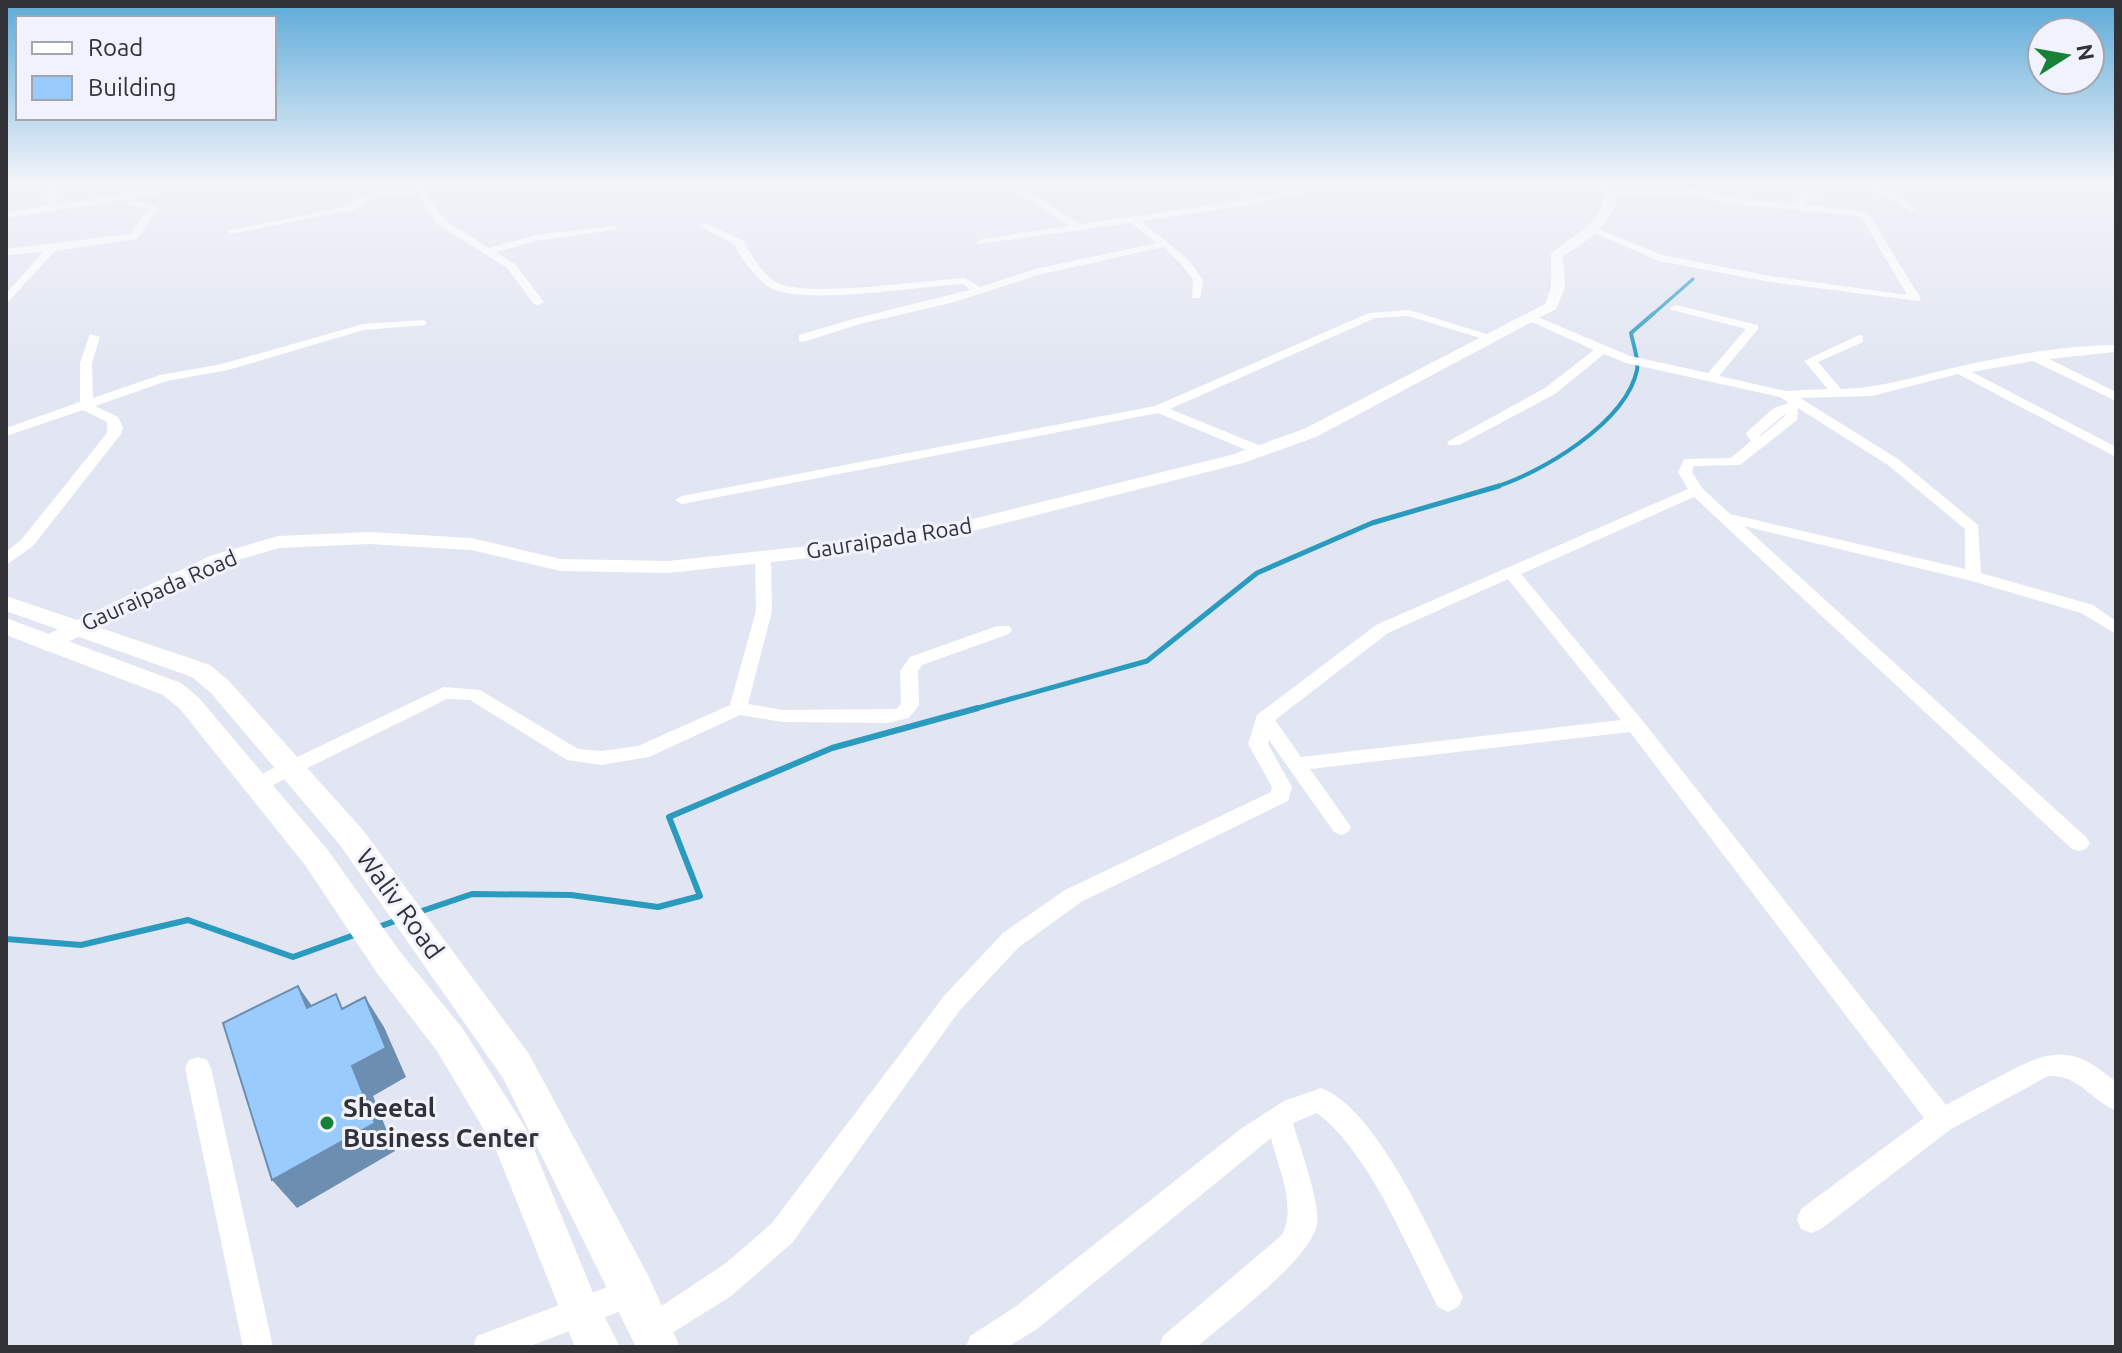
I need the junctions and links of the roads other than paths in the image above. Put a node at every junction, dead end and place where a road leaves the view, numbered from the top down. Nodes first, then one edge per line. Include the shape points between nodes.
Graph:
1 (95, 242) edge
2 (471, 242) edge
3 (521, 242) edge
4 (738, 242) edge
5 (1163, 242) edge
6 (1574, 242) edge
7 (1621, 242) edge
8 (1880, 242) edge
9 (1165, 244) junction
10 (52, 248) junction
11 (6, 252) edge
12 (486, 252) junction
13 (979, 291) junction
14 (1196, 296) dead end
15 (6, 301) edge
16 (538, 302) dead end
17 (1676, 308) dead end
18 (1529, 317) junction
19 (422, 323) dead end
20 (94, 337) dead end
21 (1490, 337) junction
22 (803, 338) dead end
23 (1859, 339) dead end
24 (2114, 348) edge
25 (1601, 350) junction
26 (2035, 357) junction
27 (1960, 370) junction
28 (1711, 378) junction
29 (1839, 394) junction
30 (2116, 397) edge
31 (1791, 401) junction
32 (87, 407) junction
33 (1159, 409) junction
34 (6, 432) edge
35 (1454, 442) dead end
36 (1261, 451) junction
37 (2116, 453) edge
38 (1696, 491) junction
39 (682, 500) dead end
40 (1725, 517) junction
41 (763, 557) junction
42 (6, 560) edge
43 (1511, 572) junction
44 (1973, 576) junction
45 (6, 603) edge
46 (6, 626) edge
47 (74, 627) junction
48 (2116, 629) edge
49 (1003, 630) dead end
50 (46, 644) junction
51 (738, 709) junction
52 (1264, 719) junction
53 (1635, 725) junction
54 (1296, 764) junction
55 (292, 766) junction
56 (258, 784) junction
57 (1341, 827) dead end
58 (2079, 843) dead end
59 (198, 1068) dead end
60 (2116, 1098) edge
61 (1278, 1117) junction
62 (1942, 1120) junction
63 (1811, 1219) dead end
64 (634, 1292) junction
65 (1448, 1297) dead end
66 (589, 1331) edge
67 (656, 1338) edge
68 (258, 1347) edge
69 (488, 1347) edge
70 (981, 1347) edge
71 (1174, 1347) edge

1 - 10 street
2 - 12 street
3 - 12 street
4 - 13 street via 758,272 779,288 848,292 965,281
5 - 9 street
6 - 18 street, Gauraipada Road via 1557,254 1558,288 1551,306
7 - 8 street via 1659,258 1915,299
9 - 13 street via 1035,272
9 - 14 street via 1198,280
10 - 11 street
10 - 15 street
12 - 16 street via 511,266
13 - 22 street
17 - 28 street via 1754,327
18 - 21 street, Gauraipada Road
18 - 25 street
19 - 32 street via 363,327 224,367 164,378
20 - 32 street via 86,363
21 - 33 street via 1409,313 1373,315
21 - 36 street, Gauraipada Road via 1310,433
23 - 29 street via 1810,361
24 - 26 street
25 - 28 street
25 - 35 street via 1550,391
26 - 27 street
26 - 30 street
27 - 29 street via 1872,392
27 - 37 street
28 - 31 street
29 - 31 street
31 - 38 street via 1753,434 1758,442 1735,462 1689,462 1685,472
31 - 44 street via 1893,462 1973,528
32 - 34 street
32 - 42 street via 113,420 114,434 27,543
33 - 36 street
33 - 39 street
36 - 41 street, Gauraipada Road via 977,524
38 - 40 street
38 - 43 street
40 - 44 street
40 - 58 street
41 - 47 street, Gauraipada Road via 668,567 561,565 471,544 369,538 278,542 217,560
41 - 51 street via 764,611
43 - 52 street via 1382,629
43 - 53 street
44 - 48 street via 2087,609
45 - 47 main road, Waliv Road
46 - 50 main road, Waliv Road
47 - 50 street, Gauraipada Road
47 - 55 main road, Waliv Road via 201,671
49 - 51 street via 916,661 909,671 910,705 902,714 783,716
50 - 56 main road, Waliv Road via 172,689
51 - 55 street via 642,752 601,758 574,755 474,694 444,693
52 - 54 street
52 - 67 street via 1258,744 1282,787 1281,796 1073,896 1011,940 952,1003 782,1233
53 - 54 street
53 - 62 street
54 - 57 street
55 - 56 street
55 - 64 main road, Waliv Road via 351,837 516,1066
56 - 66 main road, Waliv Road via 450,1040 511,1140
59 - 68 street
60 - 62 street via 2093,1078 2057,1063
61 - 65 street via 1321,1100 1342,1115 1385,1180
61 - 70 street via 1026,1318
61 - 71 street via 1303,1224 1292,1245
62 - 63 street
64 - 66 street
64 - 67 main road, Waliv Road
66 - 69 street

